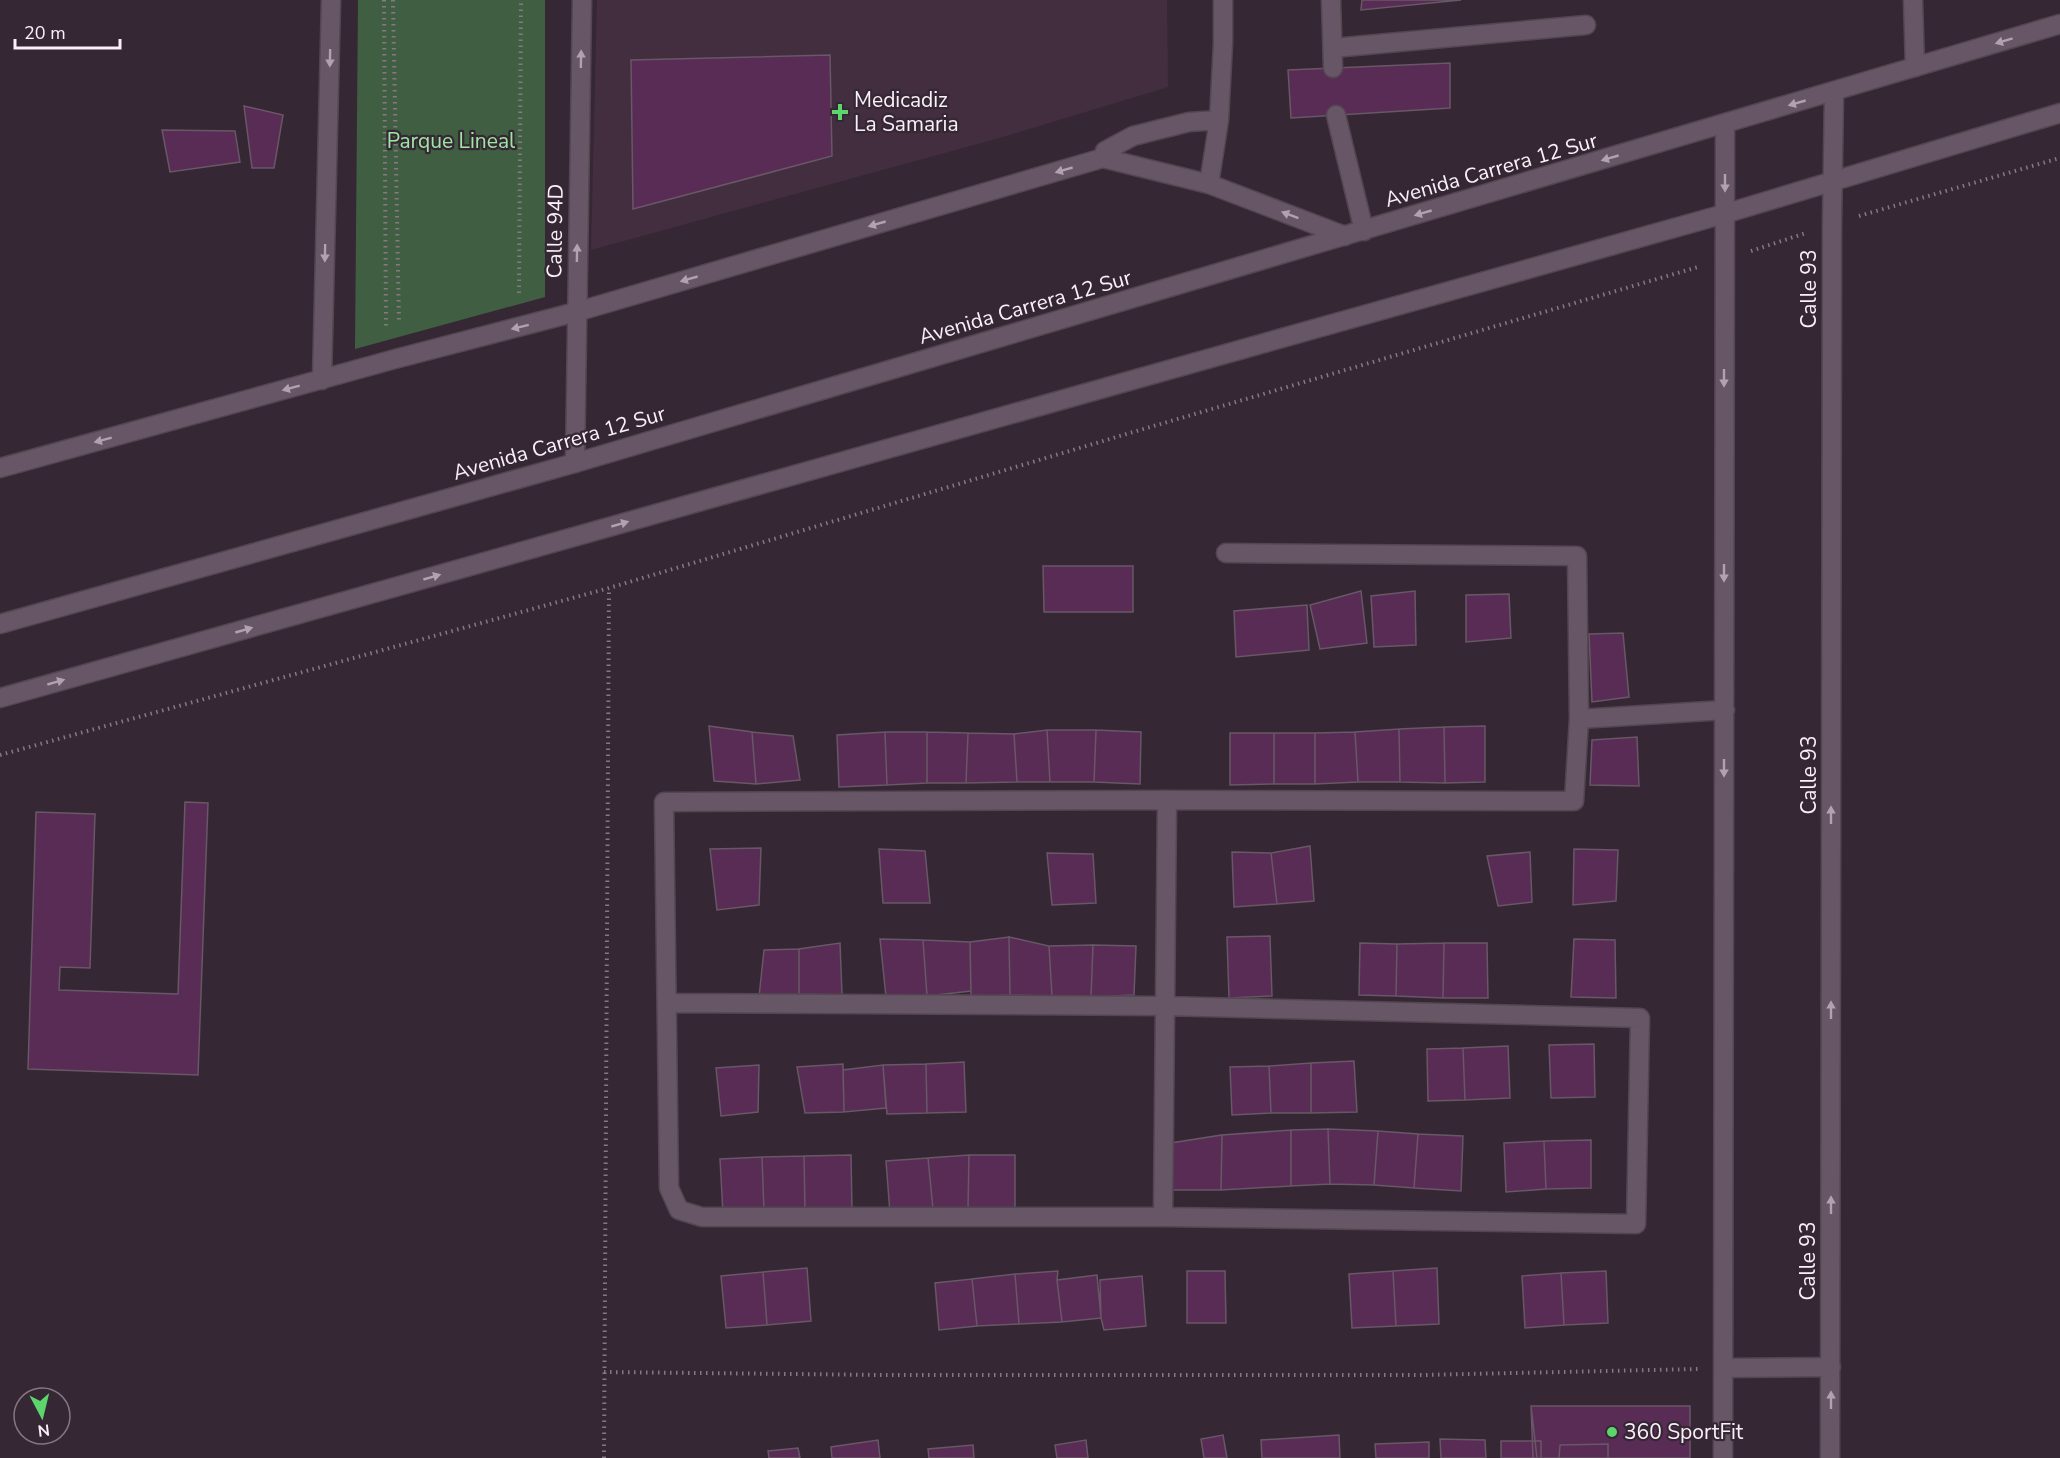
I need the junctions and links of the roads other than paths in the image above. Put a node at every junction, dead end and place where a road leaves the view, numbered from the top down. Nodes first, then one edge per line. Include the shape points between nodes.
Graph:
1 (331, 0) edge
2 (582, 0) edge
3 (1223, 0) edge
4 (1331, 0) edge
5 (1913, 0) edge
6 (2060, 24) edge
7 (1586, 25) dead end
8 (1333, 48) junction
9 (1915, 67) junction
10 (1333, 68) dead end
11 (1834, 92) junction
12 (2060, 113) edge
13 (1336, 115) dead end
14 (1219, 120) junction
15 (1725, 124) junction
16 (1103, 158) junction
17 (1833, 182) junction
18 (1209, 184) junction
19 (1725, 214) junction
20 (1364, 231) junction
21 (1345, 236) junction
22 (576, 312) junction
23 (322, 380) junction
24 (575, 462) junction
25 (0, 468) edge
26 (1226, 553) dead end
27 (0, 624) edge
28 (0, 698) edge
29 (1725, 710) junction
30 (1579, 719) junction
31 (1167, 800) junction
32 (667, 1003) junction
33 (1165, 1006) junction
34 (1163, 1217) junction
35 (1831, 1367) junction
36 (1723, 1368) junction
37 (1723, 1458) edge
38 (1830, 1458) edge

1 -> 23 street
22 -> 2 street, Calle 94D
3 - 14 street
4 - 8 street
5 - 9 street
6 -> 9 street, Avenida Carrera 12 Sur
7 - 8 street
8 - 10 street
9 - 11 street, Avenida Carrera 12 Sur
11 -> 15 street, Avenida Carrera 12 Sur
11 - 17 street, Calle 93
12 - 17 street
13 - 20 street
14 - 16 street via 1189,122 1133,136 1106,151
14 - 18 street
15 -> 19 street
15 -> 20 street, Avenida Carrera 12 Sur
16 - 18 street
16 -> 22 street
17 - 19 street
35 -> 17 street, Calle 93
21 -> 18 street
28 -> 19 street
19 -> 29 street
20 - 21 street, Avenida Carrera 12 Sur
21 - 24 street, Avenida Carrera 12 Sur
22 -> 23 street
22 - 24 street, Calle 94D
23 -> 25 street
24 - 27 street, Avenida Carrera 12 Sur
26 - 30 street via 1577,556
29 - 30 street
29 -> 36 street
30 - 31 street via 1574,801
31 - 32 street via 664,802
31 - 33 street
32 - 33 street
32 - 34 street via 669,1188 679,1210 702,1217
33 - 34 street
33 - 34 street via 1640,1018 1636,1224
35 - 36 street
38 -> 35 street, Calle 93
36 - 37 street

